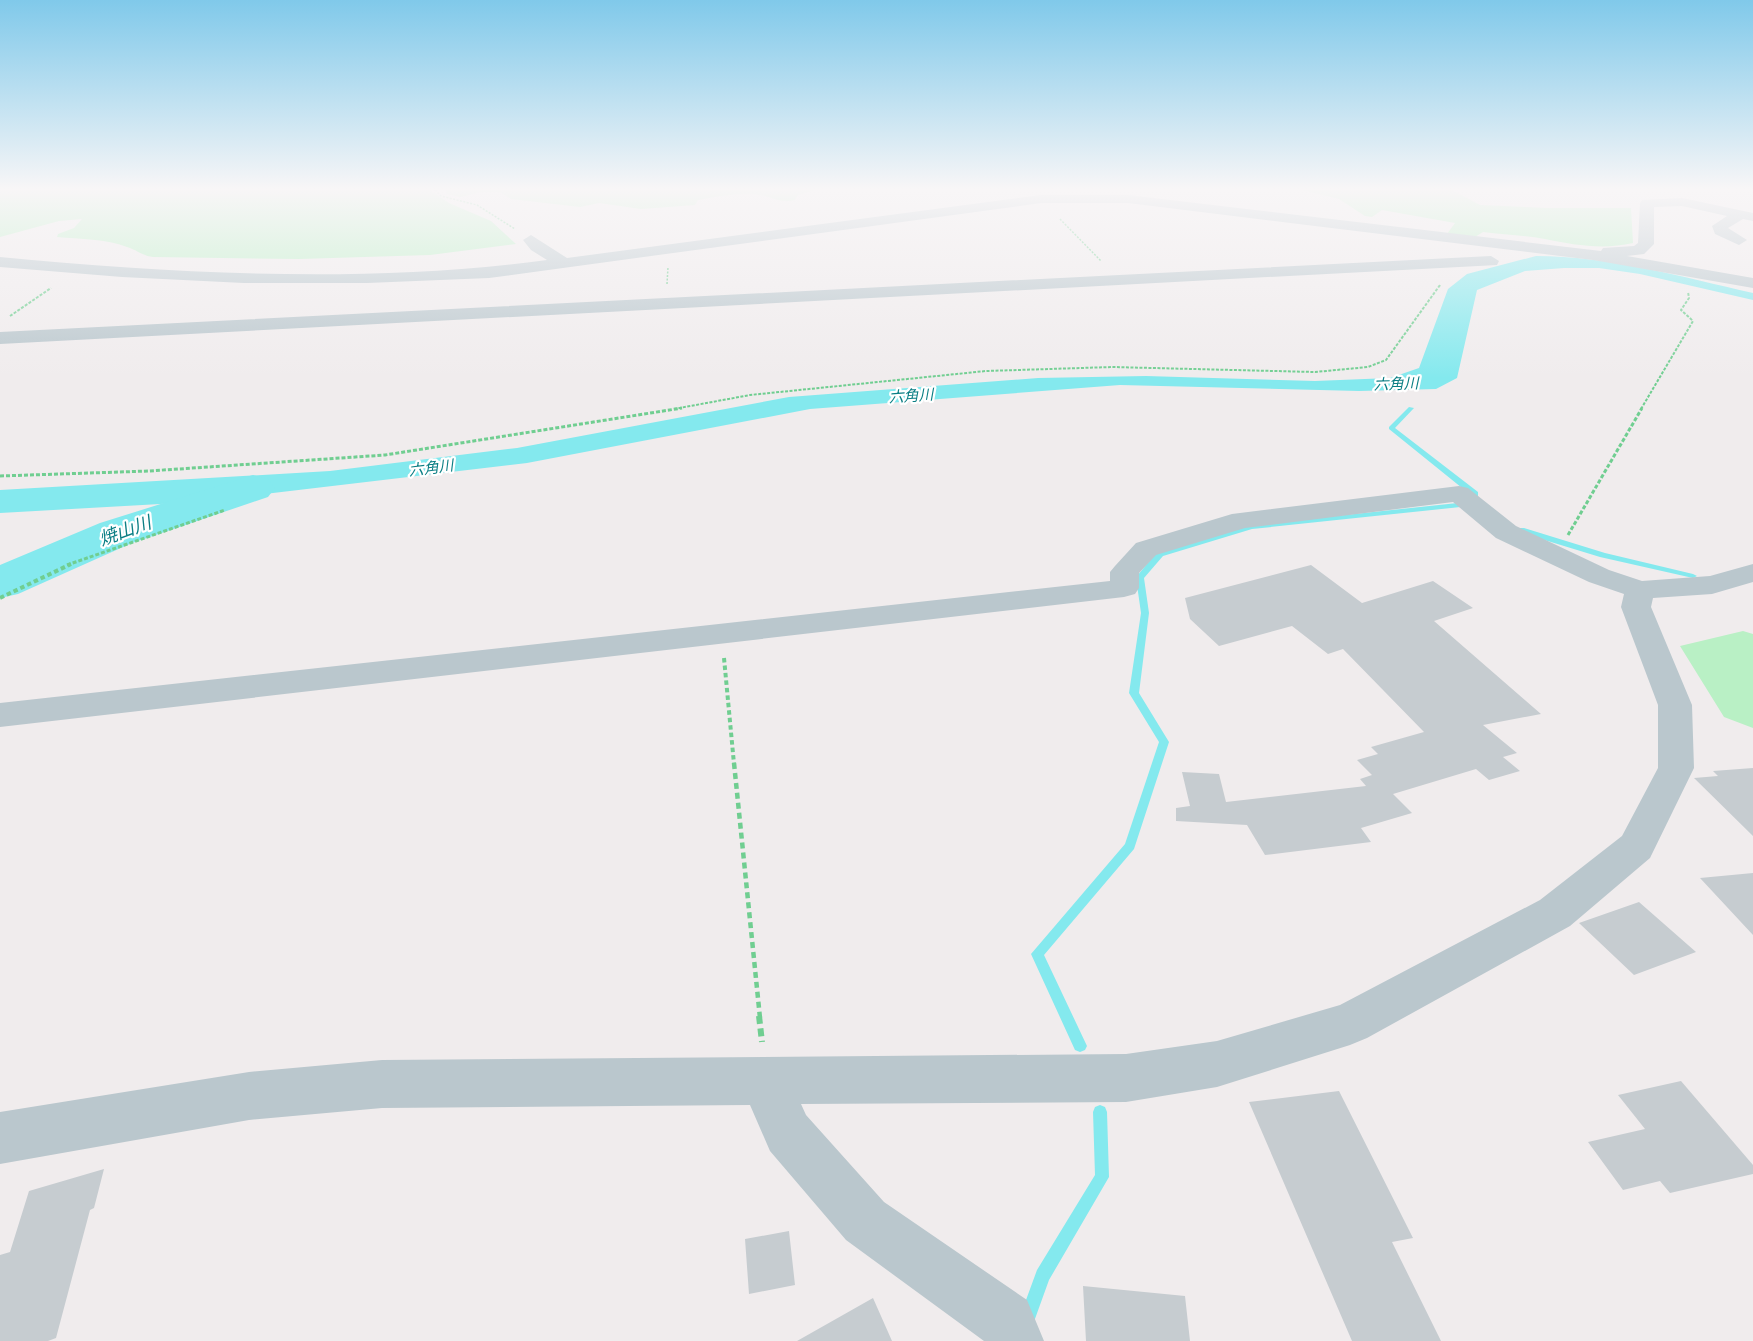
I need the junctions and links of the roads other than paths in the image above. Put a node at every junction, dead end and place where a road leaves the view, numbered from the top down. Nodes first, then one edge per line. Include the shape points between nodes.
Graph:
1 (546, 253) edge
2 (641, 253) edge
3 (1573, 253) edge
4 (1598, 253) edge
5 (1593, 255) junction
6 (1491, 261) road end
7 (0, 262) edge
8 (564, 263) junction
9 (1753, 283) edge
10 (0, 338) edge
11 (1753, 573) edge
12 (1712, 585) junction
13 (1640, 590) junction
14 (1753, 595) edge
15 (0, 715) edge
16 (765, 1081) junction
17 (0, 1137) edge
18 (1010, 1331) edge

1 - 8 street
2 - 8 street
3 - 5 street
4 - 5 street
5 - 9 street
6 - 10 street
7 - 8 street via 181,277 408,278
11 - 12 street
12 - 13 street
12 - 14 street
13 - 15 street via 1599,576 1506,532 1459,494 1242,520 1146,549 1125,572 1125,588
13 - 16 street via 1636,607 1674,705 1676,768 1636,847 1555,913 1350,1023 1217,1064 1126,1078
16 - 17 street via 382,1084 249,1096
16 - 18 street via 788,1132 865,1221

